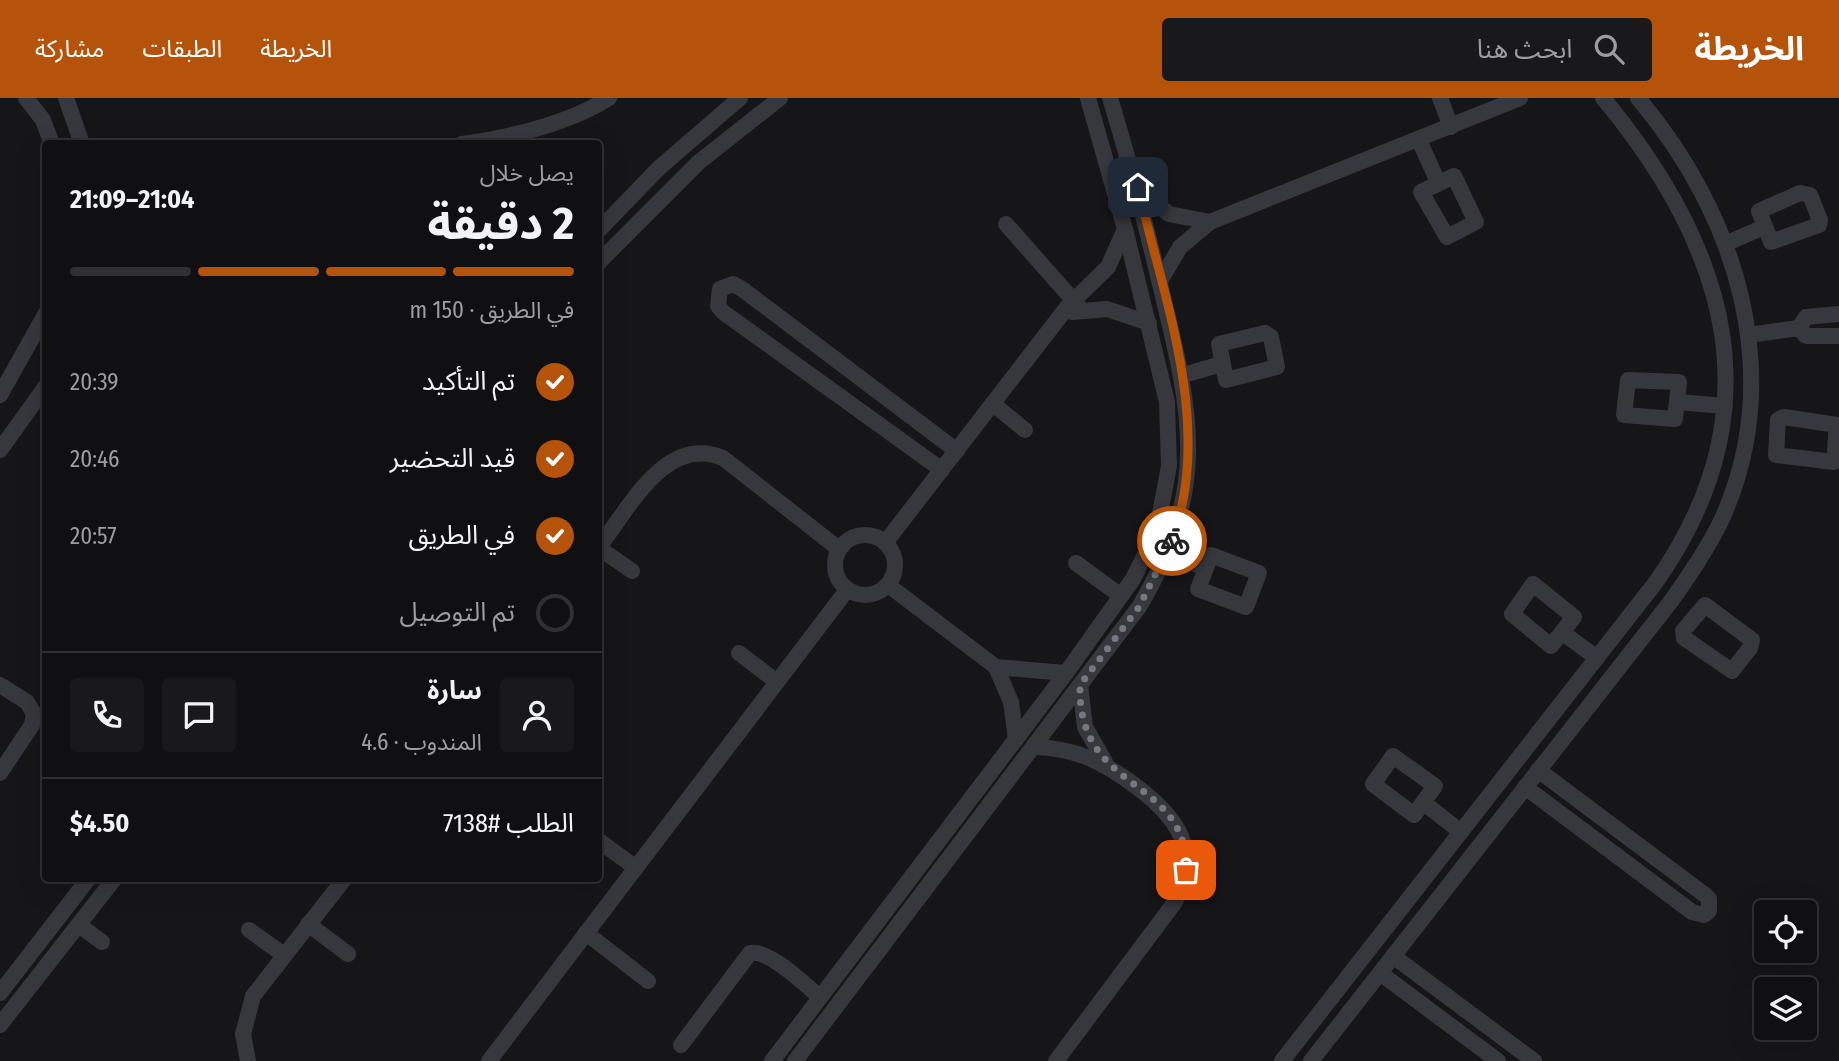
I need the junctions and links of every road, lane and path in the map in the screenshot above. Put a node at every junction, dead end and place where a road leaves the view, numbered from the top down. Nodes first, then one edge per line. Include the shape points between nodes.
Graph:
1 (26, 98) edge
2 (66, 98) edge
3 (609, 98) edge
4 (740, 98) edge
5 (780, 98) edge
6 (1088, 98) edge
7 (1110, 98) edge
8 (1440, 98) edge
9 (1520, 98) edge
10 (1603, 98) edge
11 (1638, 98) edge
12 (1451, 127) junction
13 (50, 140) edge
14 (81, 140) edge
15 (480, 140) edge
16 (1419, 141) junction
17 (1438, 182) dead end
18 (1138, 187) junction
19 (1210, 222) junction
20 (1006, 224) dead end
21 (602, 227) edge
22 (1764, 227) dead end
23 (1125, 229) junction
24 (1727, 243) junction
25 (602, 259) edge
26 (1160, 281) junction
27 (1077, 304) junction
28 (1839, 314) edge
29 (1745, 316) junction
30 (42, 320) edge
31 (1721, 321) junction
32 (1149, 323) junction
33 (1799, 328) junction
34 (1748, 335) junction
35 (1839, 336) edge
36 (1222, 364) dead end
37 (1183, 375) junction
38 (42, 392) edge
39 (0, 395) edge
40 (1678, 402) dead end
41 (993, 404) junction
42 (1725, 406) junction
43 (1746, 428) junction
44 (1025, 430) dead end
45 (1775, 433) dead end
46 (0, 450) edge
47 (957, 451) junction
48 (942, 470) junction
49 (885, 543) junction
50 (602, 544) edge
51 (839, 549) junction
52 (602, 550) edge
53 (1168, 553) junction
54 (1076, 563) dead end
55 (1205, 568) dead end
56 (632, 571) dead end
57 (888, 585) junction
58 (847, 590) junction
59 (1121, 596) junction
60 (1672, 600) junction
61 (1693, 616) junction
62 (1563, 633) dead end
63 (739, 653) dead end
64 (1597, 659) junction
65 (996, 667) junction
66 (1066, 674) junction
67 (777, 682) junction
68 (0, 685) edge
69 (1080, 685) junction
70 (40, 712) edge
71 (1016, 740) junction
72 (1034, 747) junction
73 (1106, 764) junction
74 (1538, 770) junction
75 (0, 773) edge
76 (982, 783) junction
77 (1525, 787) junction
78 (997, 795) junction
79 (1424, 803) dead end
80 (1461, 832) junction
81 (602, 842) edge
82 (1639, 846) junction
83 (1626, 862) junction
84 (636, 868) junction
85 (86, 882) edge
86 (112, 882) edge
87 (342, 882) edge
88 (308, 924) junction
89 (79, 925) junction
90 (249, 930) dead end
91 (586, 933) junction
92 (102, 943) dead end
93 (348, 954) dead end
94 (284, 956) junction
95 (1393, 956) junction
96 (1380, 973) junction
97 (648, 981) dead end
98 (0, 993) edge
99 (820, 997) junction
100 (0, 1025) edge
101 (1499, 1035) junction
102 (681, 1045) dead end
103 (1493, 1057) edge
104 (248, 1061) edge
105 (489, 1061) edge
106 (772, 1061) edge
107 (795, 1061) edge
108 (1056, 1061) edge
109 (1282, 1061) edge
110 (1311, 1061) edge
111 (1534, 1061) edge

1 - 13 street via 43,120
2 - 14 street
3 - 15 street via 537,128
4 - 21 street via 667,161
5 - 25 street via 690,171
6 - 23 street
7 - 18 street
8 - 12 street
9 - 12 street
10 - 31 street via 1635,137 1678,206 1705,264
11 - 24 street via 1691,169
12 - 16 street
16 - 17 street
16 - 19 street
18 - 19 street via 1169,214
18 - 26 street
19 - 26 street via 1181,247
20 - 27 street
22 - 24 street
23 - 27 street via 1108,267
23 - 32 street
24 - 29 street
26 - 37 street
27 - 32 street
27 - 41 street via 1060,317
28 - 33 street via 1806,317
29 - 31 street
29 - 34 street
30 - 39 street
31 - 42 street
32 - 59 street via 1167,402 1169,466 1157,530
33 - 34 street
33 - 35 street via 1806,336
34 - 43 street
36 - 37 street
37 - 53 street via 1189,464
38 - 46 street
40 - 42 street
41 - 44 street
41 - 47 street
42 - 64 street via 1714,466 1700,507 1656,582
43 - 45 street
43 - 60 street via 1740,465 1722,517 1698,564
47 - 48 street
47 - 48 street via 742,289 733,284 720,289 718,306 723,312
48 - 49 street
49 - 51 street via 872,536 857,536
49 - 57 street via 895,564
50 - 51 street via 664,465 682,455 703,452 723,458
51 - 58 street via 835,571
52 - 56 street
53 - 55 street
53 - 69 street via 1139,607
54 - 59 street
57 - 58 street via 868,596
57 - 65 street
58 - 67 street
59 - 66 street
60 - 61 street
60 - 74 street
61 - 61 street via 1683,631 1684,638 1730,671 1735,669 1750,648 1751,638 1708,605
62 - 64 street
63 - 67 street
64 - 80 street
65 - 66 street
65 - 71 street via 1011,702
66 - 71 street
67 - 84 street
68 - 70 street
69 - 72 street
69 - 73 street via 1085,727
70 - 75 street
71 - 76 street
72 - 73 street via 1078,753
72 - 78 street
73 - 108 street via 1172,817 1182,837 1186,870 1175,902
74 - 77 street
74 - 82 street
76 - 78 street
76 - 99 street
77 - 83 street
77 - 95 street
78 - 107 street
79 - 80 street
80 - 109 street
81 - 84 street
82 - 83 street
82 - 83 street via 1709,899 1709,911 1704,915 1692,912
84 - 91 street
85 - 98 street
86 - 89 street
87 - 88 street
88 - 93 street
88 - 94 street
89 - 92 street
89 - 100 street
90 - 94 street
91 - 97 street
91 - 105 street
94 - 104 street via 248,1008 243,1034
95 - 96 street
95 - 101 street
96 - 103 street
96 - 110 street
99 - 102 street via 769,957 750,953
99 - 106 street
101 - 103 street
101 - 111 street

